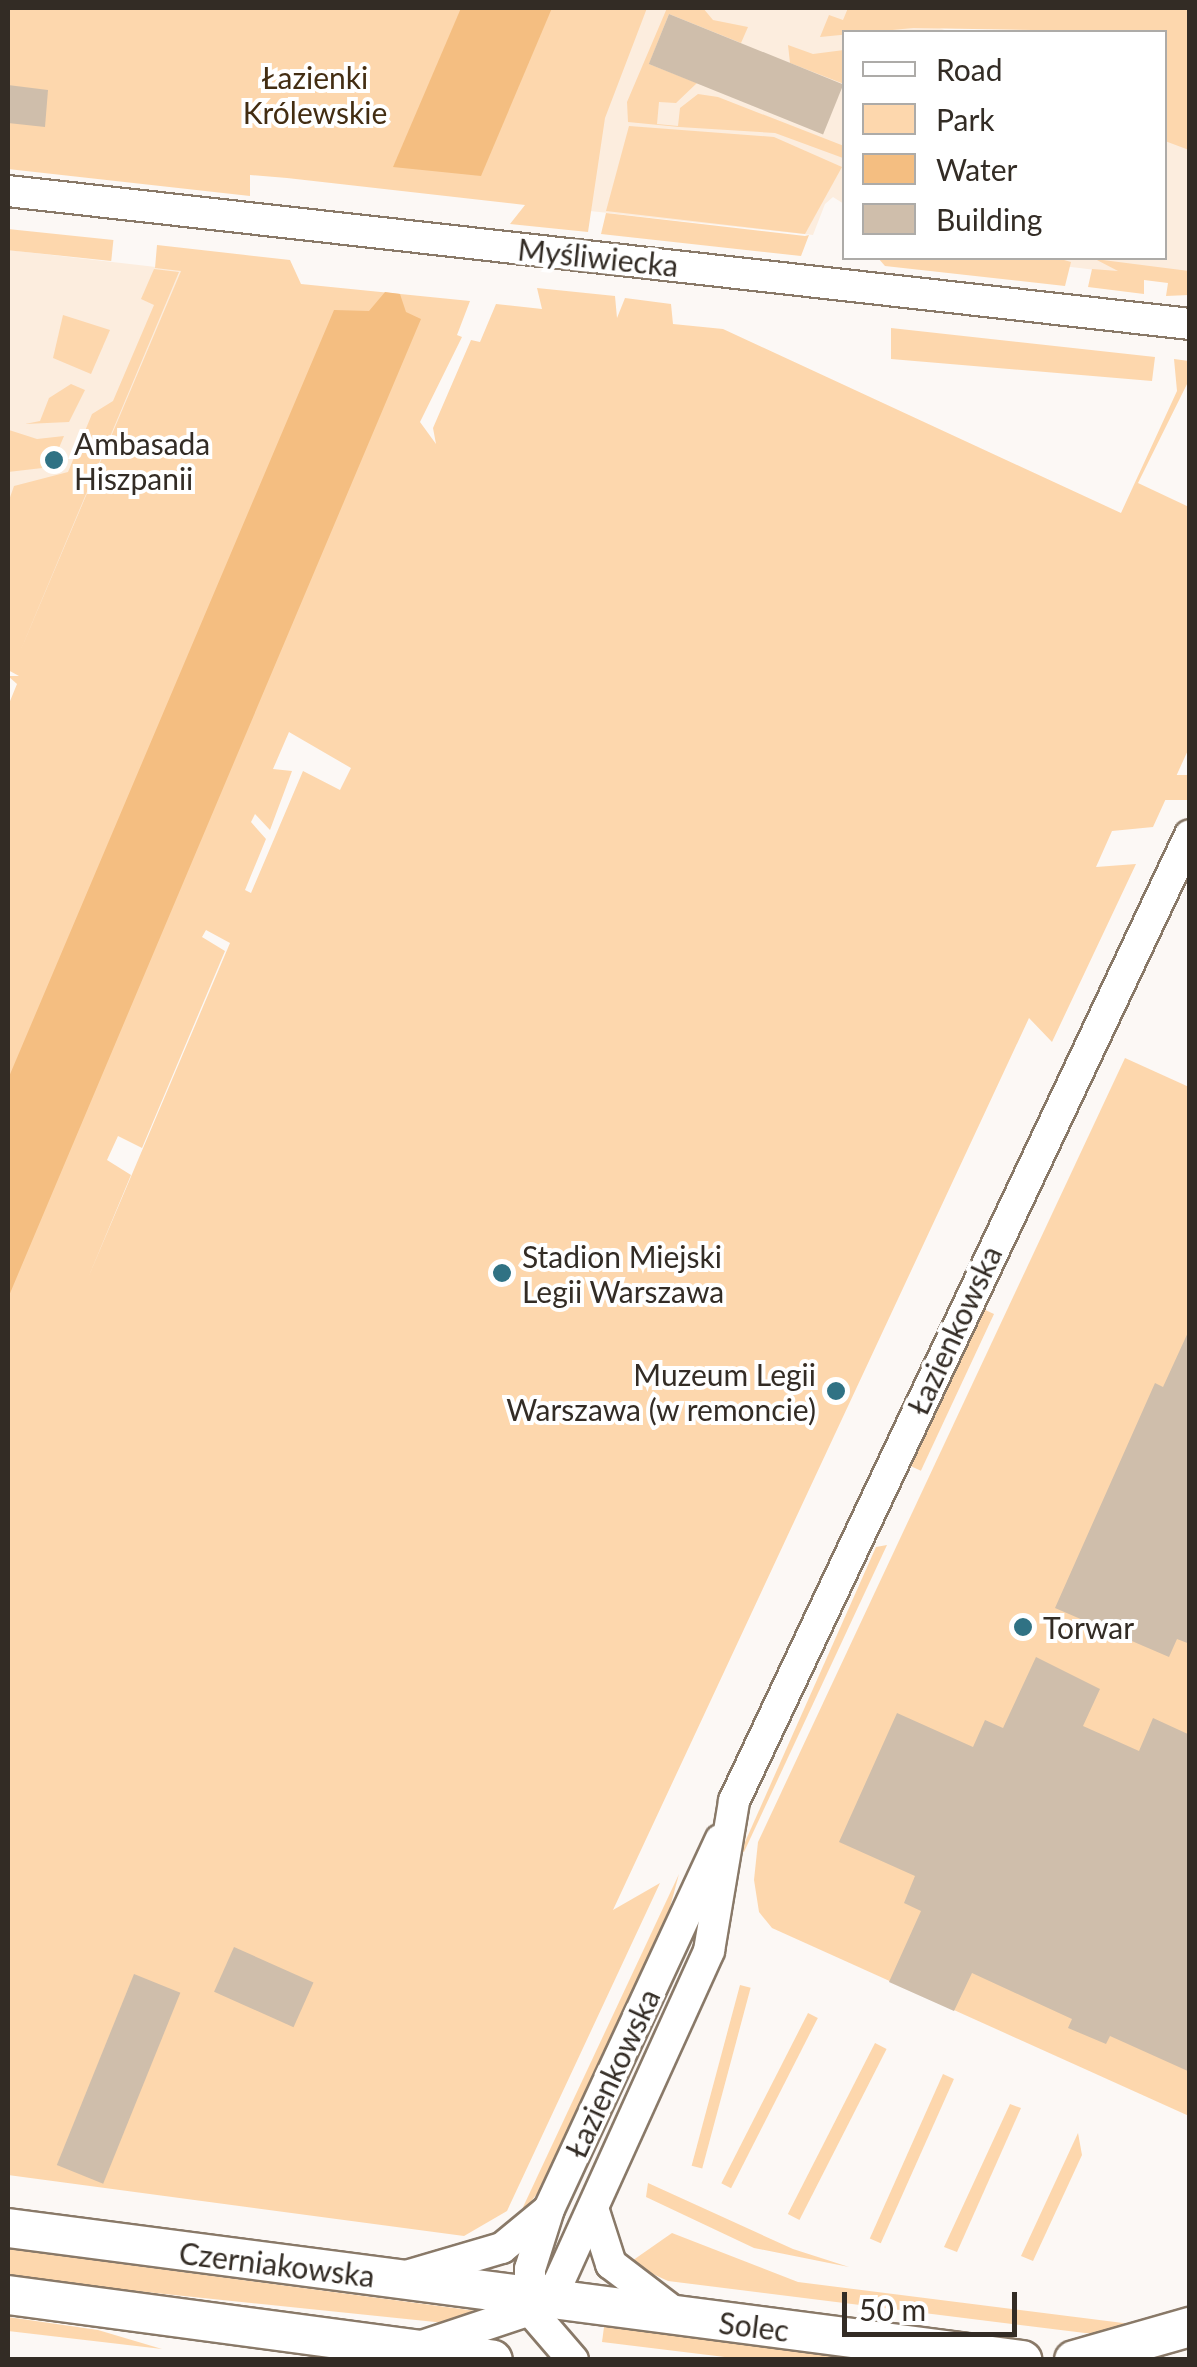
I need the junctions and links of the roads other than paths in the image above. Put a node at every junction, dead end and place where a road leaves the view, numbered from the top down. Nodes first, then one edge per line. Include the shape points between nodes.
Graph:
1 (8, 191) edge
2 (1190, 324) edge
3 (1190, 836) edge
4 (727, 1828) junction
5 (594, 2208) junction
6 (549, 2209) junction
7 (8, 2228) edge
8 (394, 2278) junction
9 (8, 2295) edge
10 (534, 2302) junction
11 (681, 2316) junction
12 (1190, 2327) edge
13 (412, 2349) junction
14 (493, 2360) edge
15 (573, 2360) edge
16 (1022, 2360) edge
17 (1074, 2360) edge

1 - 2 street, Myśliwiecka
3 - 4 street, Łazienkowska
4 - 5 street, Łazienkowska via 709,1952
4 - 6 street, Łazienkowska
5 - 10 street, Łazienkowska
5 - 11 street via 600,2243 617,2272
6 - 8 street, Łazienkowska via 502,2248
6 - 10 street, Łazienkowska
7 - 8 main road, Czerniakowska
8 - 10 main road, Czerniakowska
9 - 13 main road
10 - 11 main road, Solec
10 - 13 street
10 - 15 street
11 - 16 main road, Solec
12 - 17 main road
13 - 14 main road

